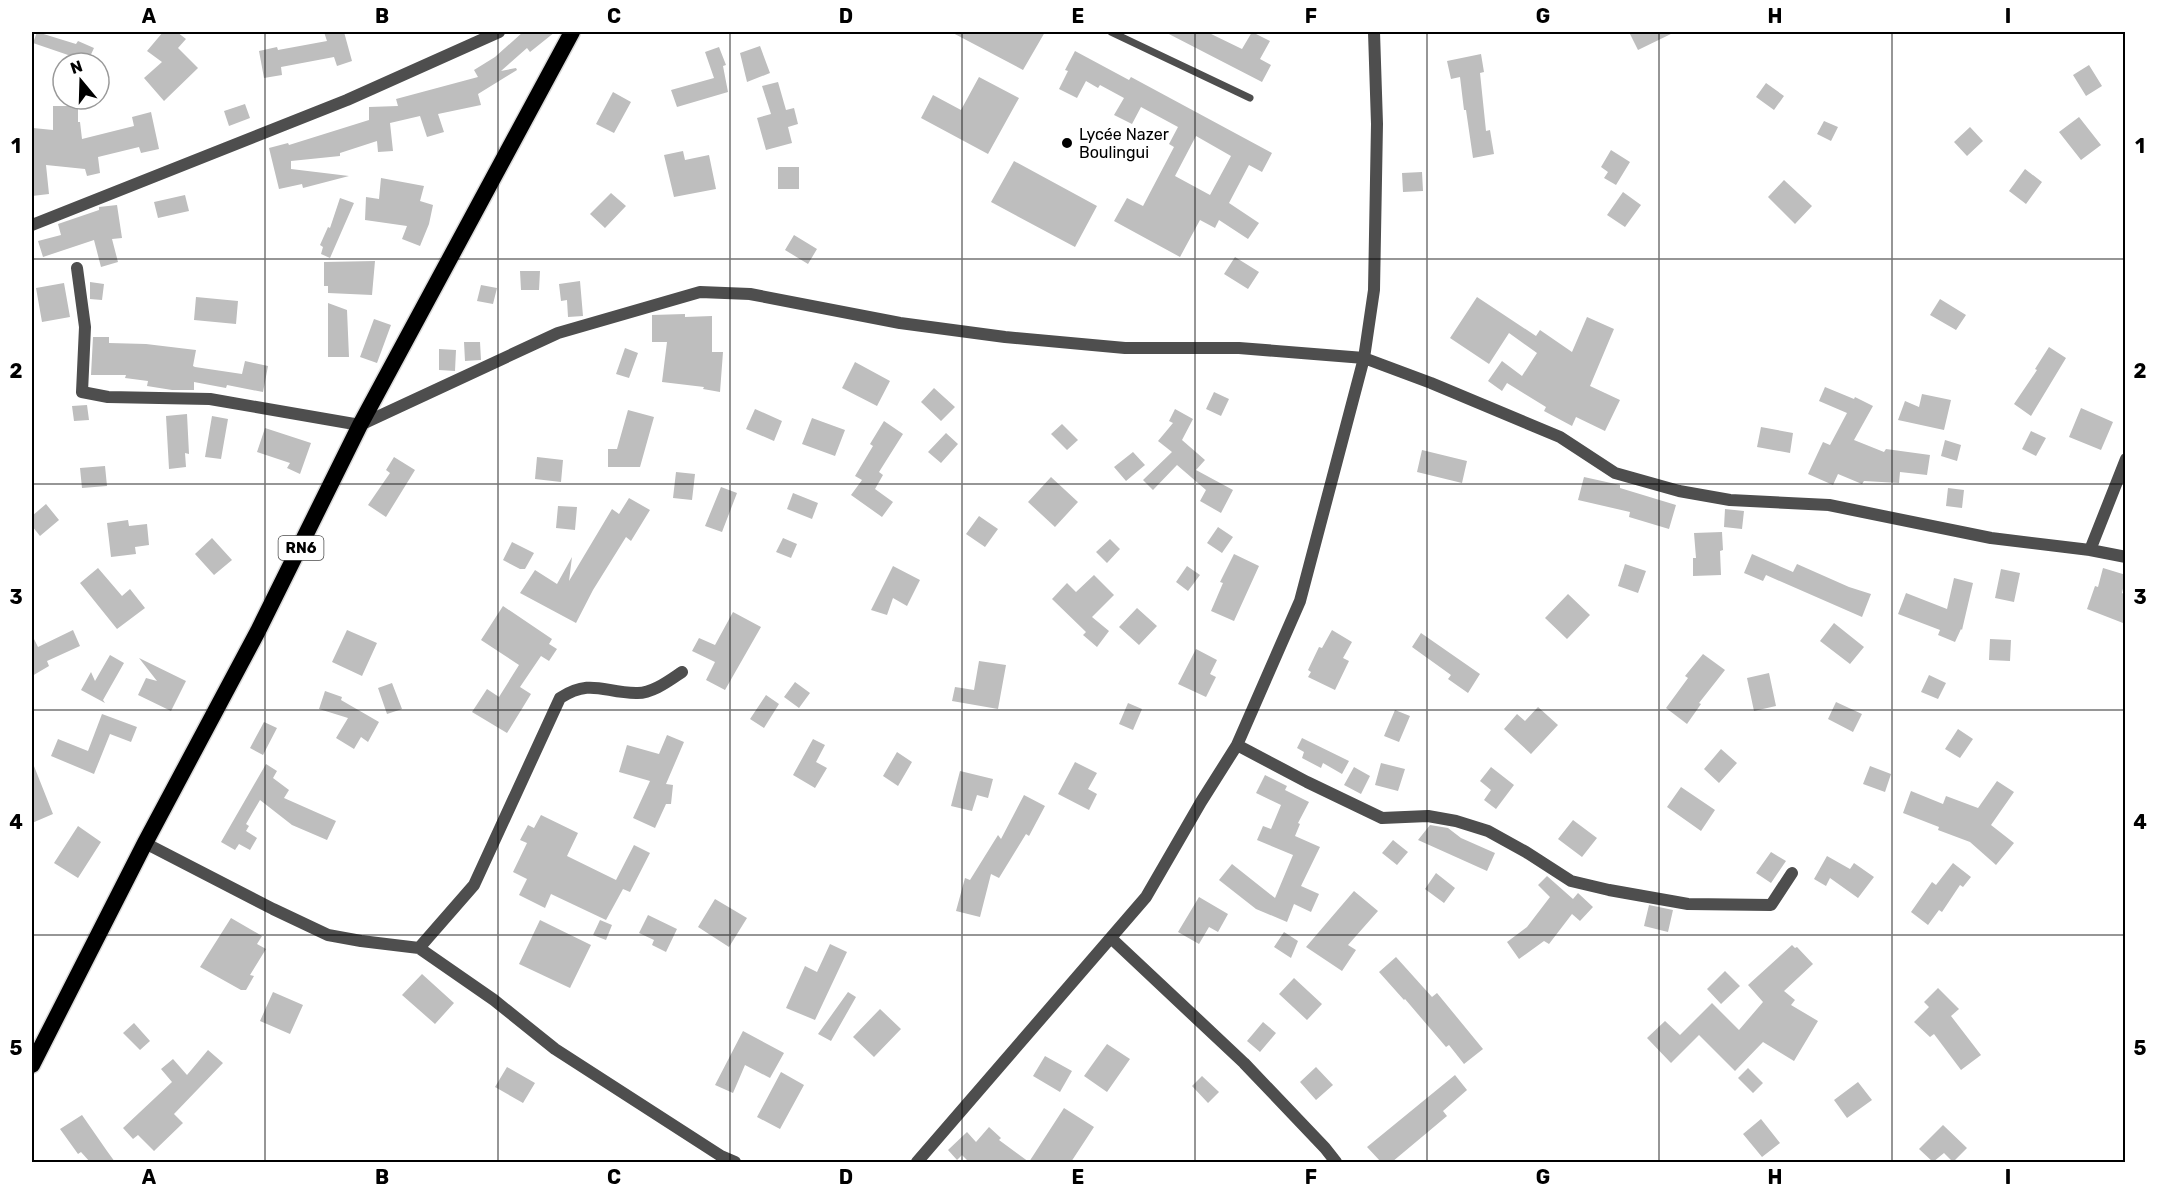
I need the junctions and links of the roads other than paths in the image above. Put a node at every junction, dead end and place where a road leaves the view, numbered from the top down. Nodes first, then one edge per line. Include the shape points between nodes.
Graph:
1 (499, 32) edge
2 (572, 32) edge
3 (1111, 32) edge
4 (1374, 32) edge
5 (1250, 98) dead end
6 (32, 225) edge
7 (77, 268) dead end
8 (1364, 358) junction
9 (360, 425) junction
10 (2126, 459) edge
11 (2090, 549) junction
12 (2126, 557) edge
13 (682, 672) dead end
14 (1237, 745) junction
15 (146, 843) junction
16 (1792, 873) dead end
17 (1112, 939) junction
18 (419, 948) junction
19 (32, 1065) edge
20 (735, 1162) edge
21 (917, 1162) edge
22 (1336, 1162) edge

1 - 6 street via 347,100
2 - 9 highway, RN6
3 - 5 lane
4 - 8 street via 1374,290
7 - 9 street via 85,327 82,392 108,397 210,399
8 - 9 street via 1239,348 1125,348 1005,337 900,323 750,294 700,292 558,333
8 - 11 street via 1560,437 1615,473 1679,492 1730,500 1829,505 1991,538
8 - 14 street via 1300,601
9 - 15 highway, RN6 via 258,631
10 - 11 street
11 - 12 street
13 - 18 street via 638,694 586,686 560,698 474,885
14 - 16 street via 1382,818 1428,816 1488,831 1571,881 1609,890 1688,904 1771,905
14 - 17 street via 1146,897
15 - 18 street via 328,935
15 - 19 highway, RN6
17 - 21 street
17 - 22 street via 1244,1064
18 - 20 street via 555,1049

